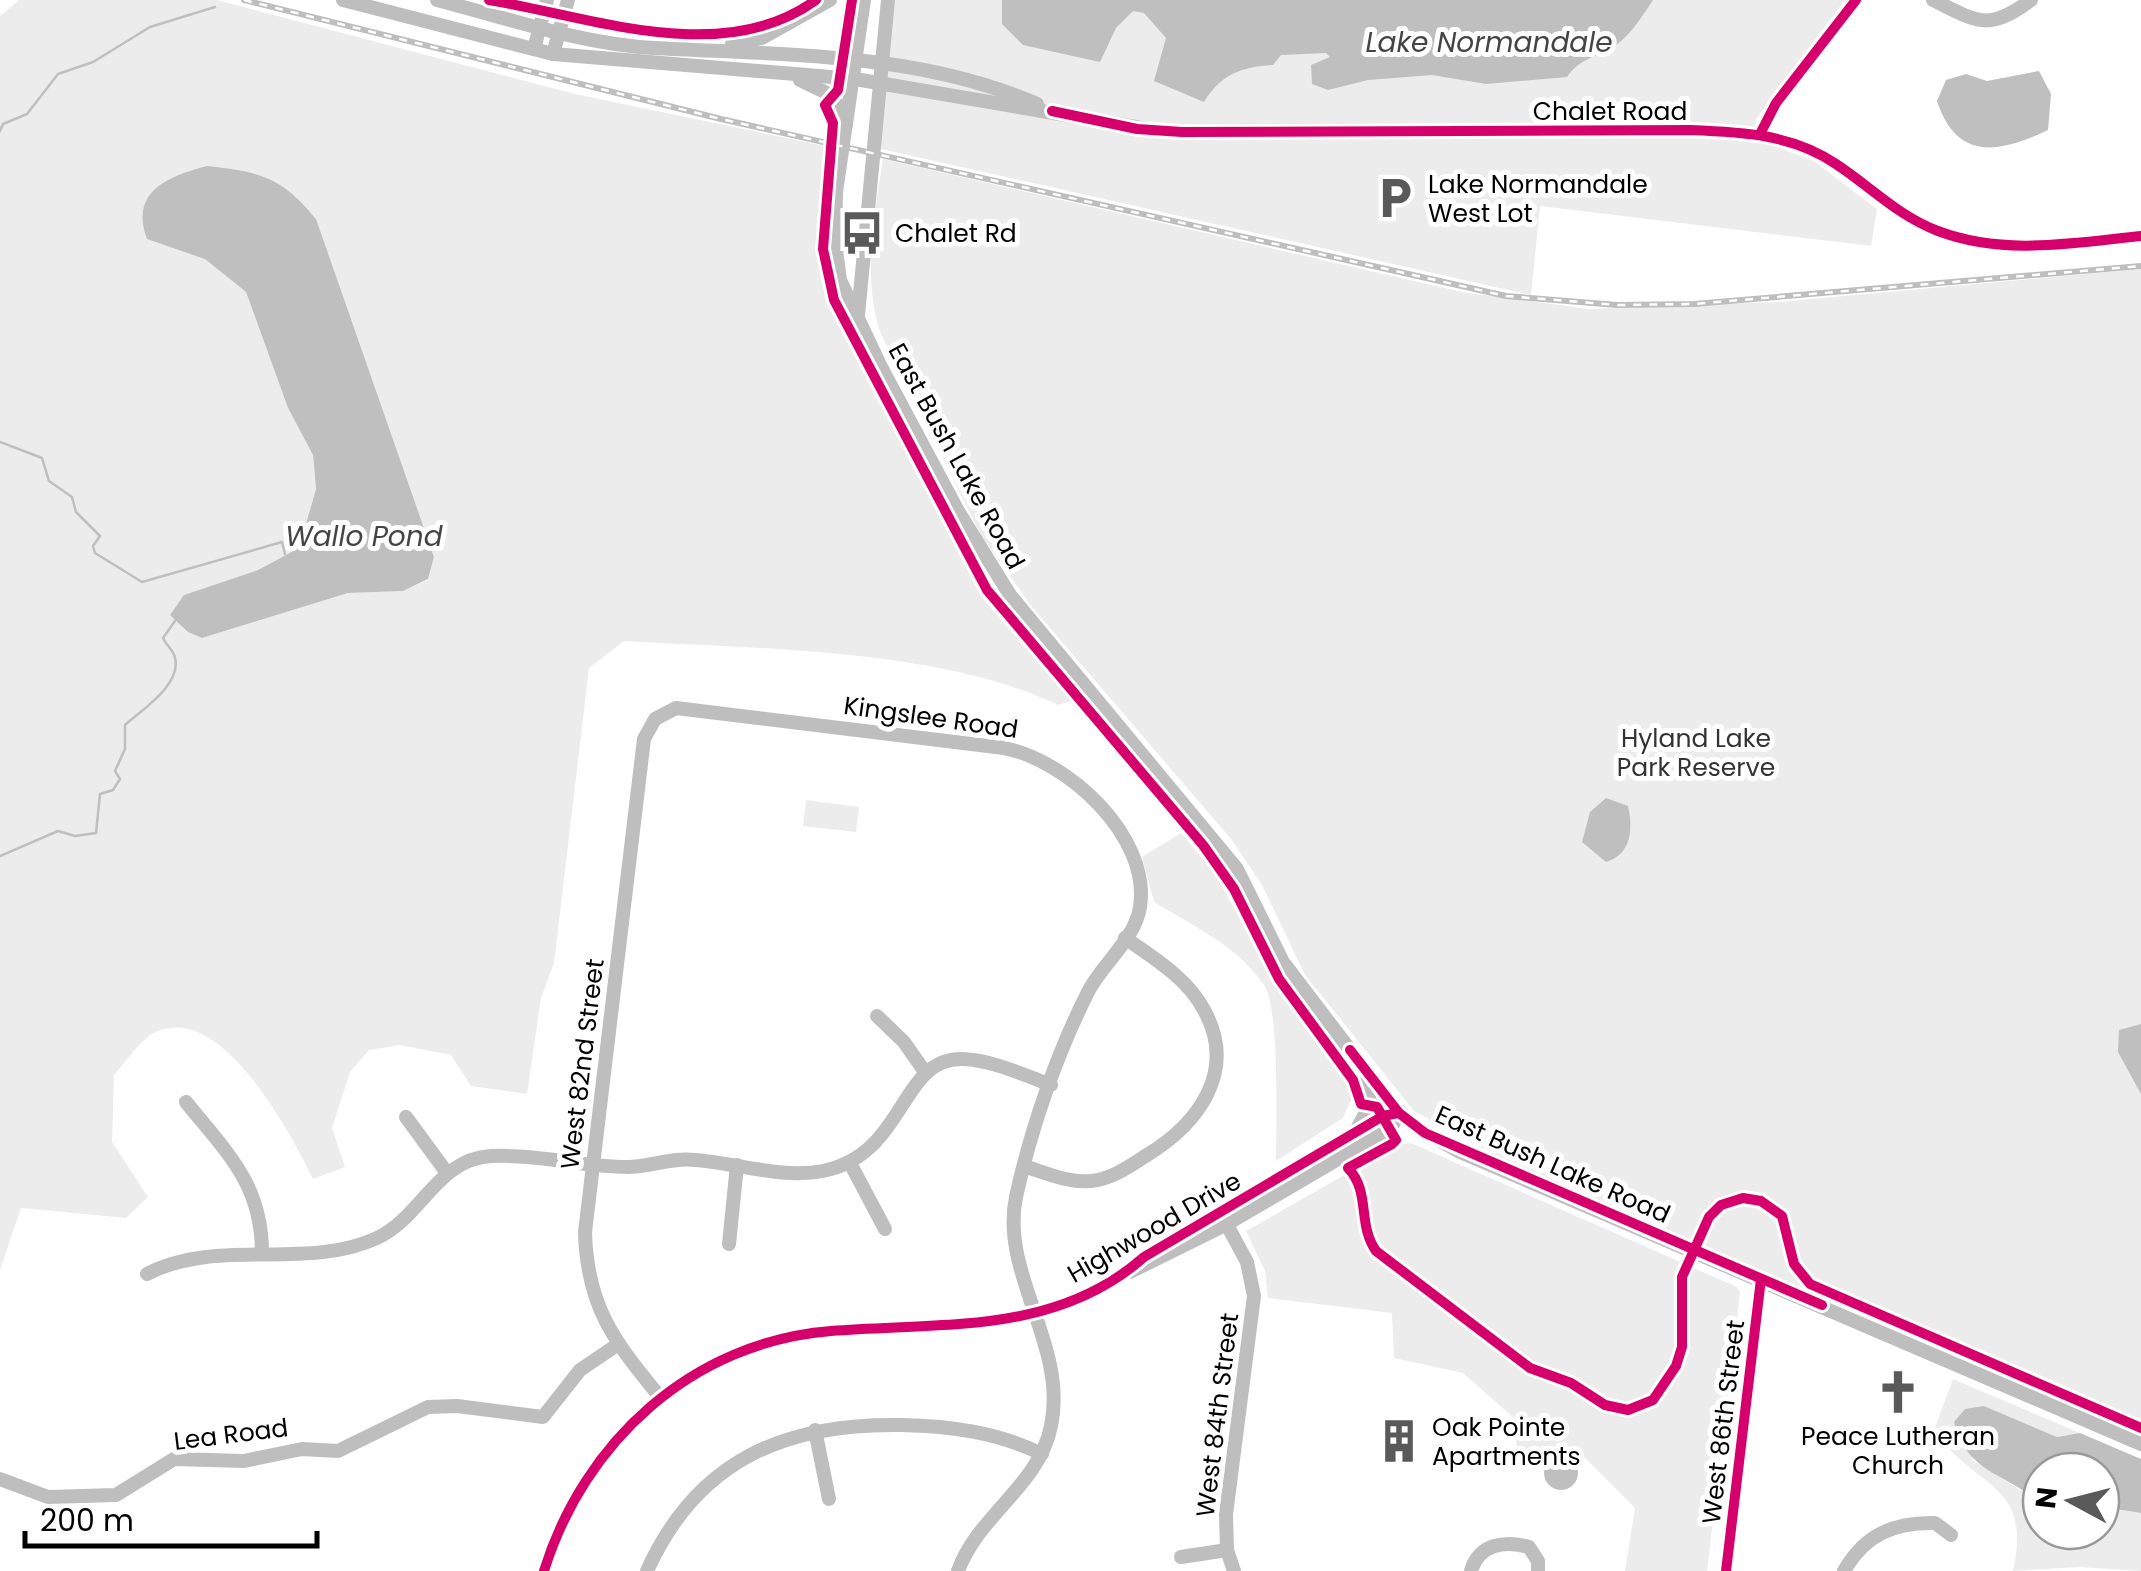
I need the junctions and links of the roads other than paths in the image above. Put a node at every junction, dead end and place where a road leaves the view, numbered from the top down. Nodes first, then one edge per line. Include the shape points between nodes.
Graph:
1 (344, 0) edge
2 (437, 0) edge
3 (547, 0) edge
4 (568, 0) edge
5 (830, 0) edge
6 (864, 0) edge
7 (888, 0) edge
8 (1856, 0) edge
9 (1934, 0) edge
10 (2032, 0) edge
11 (540, 26) junction
12 (559, 32) junction
13 (717, 48) junction
14 (534, 49) junction
15 (553, 54) junction
16 (857, 61) junction
17 (881, 66) junction
18 (776, 72) junction
19 (855, 79) junction
20 (880, 82) junction
21 (1052, 111) junction
22 (847, 128) junction
23 (1760, 134) junction
24 (2141, 236) edge
25 (858, 316) junction
26 (656, 719) joint
27 (1125, 938) junction
28 (876, 1016) dead end
29 (1366, 1069) junction
30 (925, 1072) junction
31 (1050, 1085) junction
32 (186, 1102) dead end
33 (1399, 1113) junction
34 (406, 1117) dead end
35 (1352, 1134) junction
36 (850, 1162) junction
37 (593, 1164) junction
38 (737, 1166) junction
39 (1024, 1166) junction
40 (447, 1172) junction
41 (1223, 1218) junction
42 (885, 1229) dead end
43 (729, 1244) dead end
44 (262, 1253) junction
45 (148, 1274) dead end
46 (1760, 1278) junction
47 (1036, 1311) junction
48 (617, 1345) junction
49 (660, 1397) junction
50 (814, 1430) junction
51 (2141, 1444) edge
52 (1042, 1454) junction
53 (0, 1479) edge
54 (828, 1499) dead end
55 (1951, 1535) dead end
56 (1227, 1550) junction
57 (1180, 1557) dead end
58 (544, 1571) edge
59 (647, 1571) edge
60 (958, 1571) edge
61 (1234, 1571) edge
62 (1471, 1571) edge
63 (1538, 1571) edge
64 (1726, 1571) edge
65 (1844, 1571) edge

1 - 14 street
2 - 11 street
3 - 11 street
4 - 12 street
5 - 13 street via 762,38
6 - 16 street
7 - 17 street
8 - 23 street
9 - 10 street via 1990,23
11 - 12 street
11 - 14 street
12 - 13 street via 652,48
12 - 15 street
13 - 16 street
14 - 15 street
15 - 18 street
16 - 17 street, Chalet Road
16 - 19 street
17 - 20 street
17 - 21 street, Chalet Road via 973,81
18 - 19 street
18 - 22 street via 826,91
19 - 20 street, Chalet Road
19 - 22 street, East Bush Lake Road
20 - 21 street, Chalet Road
20 - 25 street
21 - 23 street, Chalet Road via 1182,132
22 - 25 street, East Bush Lake Road via 835,242 840,280
23 - 24 street, Chalet Road via 1823,156 1910,218 1960,238 2014,247
25 - 29 street, East Bush Lake Road via 980,552 1227,856 1283,962
26 - 27 street, Kingslee Road via 676,708 1026,752 1085,789 1130,851 1140,910
26 - 37 street, West 82nd Street via 644,739
27 - 31 street via 1091,986
27 - 39 street via 1181,980 1206,1012 1216,1054 1209,1094 1185,1129 1108,1176 1076,1180
28 - 30 street
29 - 33 street, East Bush Lake Road
29 - 35 street via 1370,1105
30 - 31 street via 961,1059
30 - 36 street via 878,1143
31 - 39 street
32 - 44 street via 248,1181 260,1214
33 - 35 street, Highwood Drive
33 - 41 street, Highwood Drive via 1391,1128
33 - 46 street, East Bush Lake Road via 1458,1150
34 - 40 street
35 - 41 street, Highwood Drive
36 - 38 street via 804,1174
36 - 42 street
37 - 38 street via 632,1167 680,1158
37 - 40 street via 489,1156
37 - 48 street, West 82nd Street via 586,1270
38 - 43 street
39 - 47 street via 1014,1226
40 - 44 street via 415,1210 378,1238 344,1248
41 - 47 street, Highwood Drive via 1149,1266
41 - 56 street, West 84th Street via 1248,1262 1254,1296
44 - 45 street via 174,1260
46 - 51 street, East Bush Lake Road
46 - 64 street, West 86th Street
47 - 49 street, Highwood Drive via 946,1328 790,1338 718,1362
47 - 52 street via 1054,1380
48 - 49 street, West 82nd Street
48 - 53 street, Lea Road via 580,1370 543,1417 428,1407 338,1451 174,1460 116,1495 92,1498 48,1497
49 - 58 street, Highwood Drive via 626,1427 579,1488
50 - 52 street via 939,1426 994,1435
50 - 54 street
50 - 59 street via 775,1442 722,1473 678,1516
52 - 60 street
55 - 65 street via 1936,1523 1906,1522 1862,1546
56 - 57 street
56 - 61 street, West 84th Street
62 - 63 street via 1481,1552 1498,1544 1528,1547

